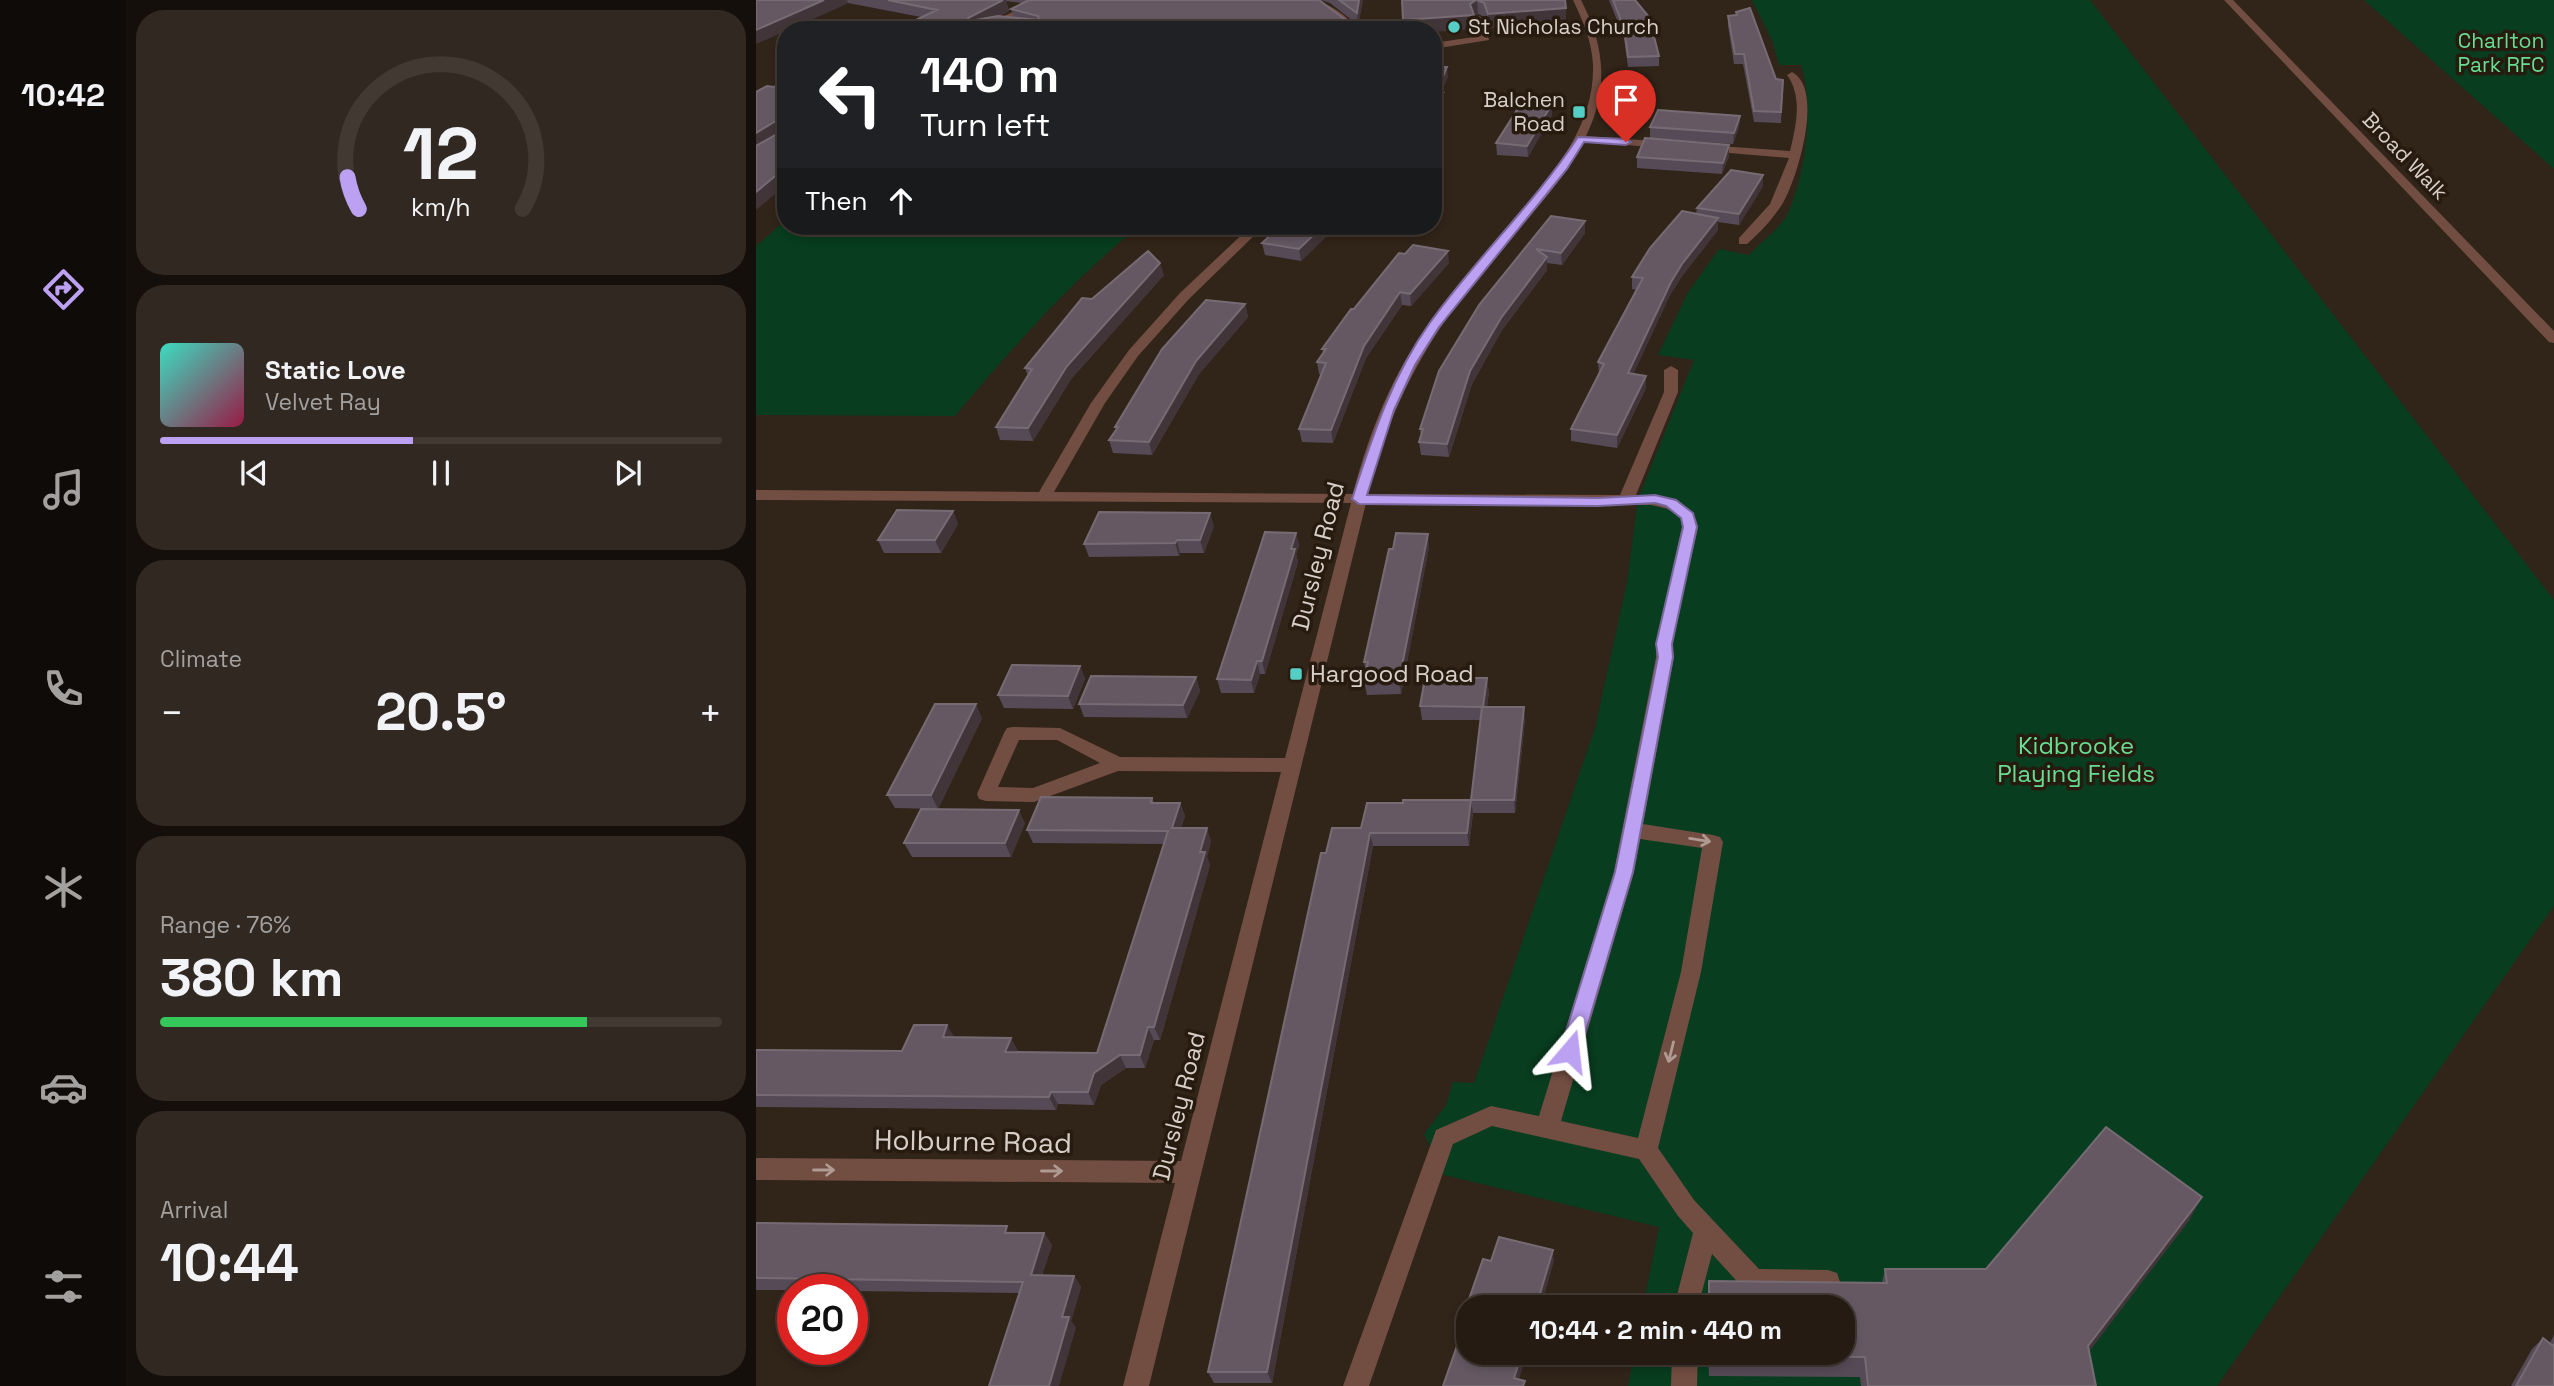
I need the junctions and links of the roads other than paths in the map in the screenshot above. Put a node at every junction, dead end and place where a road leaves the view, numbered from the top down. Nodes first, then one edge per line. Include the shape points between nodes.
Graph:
1 (1045, 0) edge
2 (1312, 0) edge
3 (1577, 0) edge
4 (2228, 0) edge
5 (1004, 4) dead end
6 (1023, 9) junction
7 (1479, 19) edge
8 (997, 21) edge
9 (1345, 21) edge
10 (1442, 45) edge
11 (1792, 75) dead end
12 (1581, 139) junction
13 (1684, 146) edge
14 (1698, 147) edge
15 (1796, 155) junction
16 (1248, 235) edge
17 (1743, 241) dead end
18 (2553, 336) edge
19 (1671, 370) dead end
20 (756, 495) edge
21 (1044, 498) junction
22 (1359, 499) junction
23 (1626, 500) junction
24 (1117, 764) junction
25 (1292, 765) junction
26 (1632, 830) junction
27 (1547, 1128) junction
28 (1646, 1150) junction
29 (756, 1169) edge
30 (1190, 1172) junction
31 (1706, 1230) junction
32 (1850, 1283) edge
33 (1689, 1295) edge
34 (1685, 1365) edge
35 (1136, 1386) edge
36 (1356, 1386) edge
37 (1684, 1386) edge

1 - 6 street
2 - 9 street
3 - 12 street, Dursley Road via 1592,29 1599,66 1592,113
4 - 18 street, Broad Walk
5 - 6 street
6 - 8 street
7 - 10 street via 1486,38
11 - 15 street via 1801,85 1803,101
12 - 13 street
12 - 22 street, Dursley Road via 1415,355 1388,410
14 - 15 street
15 - 17 street via 1776,205 1762,227
16 - 21 street via 1147,335 1090,415
19 - 23 street via 1671,392
20 - 21 street
21 - 22 street
22 - 23 street
22 - 25 street, Dursley Road
23 - 26 street via 1671,503 1688,516 1690,527 1664,644
24 - 24 street via 1034,795 986,794 1013,733 1060,734
24 - 25 street
25 - 30 street, Dursley Road
26 - 27 street via 1624,872
26 -> 28 street via 1713,842 1691,972
27 - 28 street
27 - 36 street via 1491,1116 1444,1137
28 - 31 street
29 -> 30 street, Holburne Road
30 - 35 street, Dursley Road
31 - 32 street via 1754,1281
31 - 33 street
34 - 37 street

